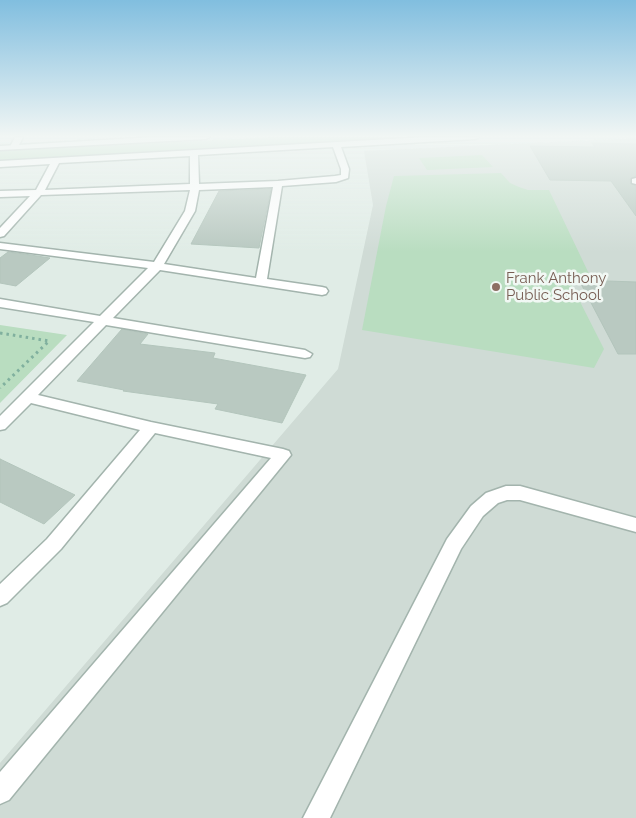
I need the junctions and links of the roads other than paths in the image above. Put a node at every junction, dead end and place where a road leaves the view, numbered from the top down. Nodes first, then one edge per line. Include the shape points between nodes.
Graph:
1 (48, 175) edge
2 (195, 175) edge
3 (345, 175) edge
4 (278, 184) junction
5 (195, 187) junction
6 (39, 192) junction
7 (0, 194) edge
8 (0, 234) edge
9 (0, 246) edge
10 (157, 266) junction
11 (261, 282) junction
12 (322, 291) dead end
13 (0, 303) edge
14 (106, 320) junction
15 (306, 354) dead end
16 (28, 397) junction
17 (0, 425) edge
18 (151, 427) junction
19 (636, 525) edge
20 (0, 597) edge
21 (0, 791) edge
22 (316, 818) edge

1 - 6 street
2 - 5 street
3 - 4 street
4 - 5 street
4 - 11 street
5 - 6 street
5 - 10 street via 190,211
6 - 7 street
6 - 8 street
9 - 10 street
10 - 11 street
10 - 14 street
11 - 12 street
13 - 14 street
14 - 15 street
14 - 16 street
16 - 17 street
16 - 18 street
18 - 20 street via 54,544
18 - 21 street via 282,455
19 - 22 street via 520,493 492,498 477,510 454,544

